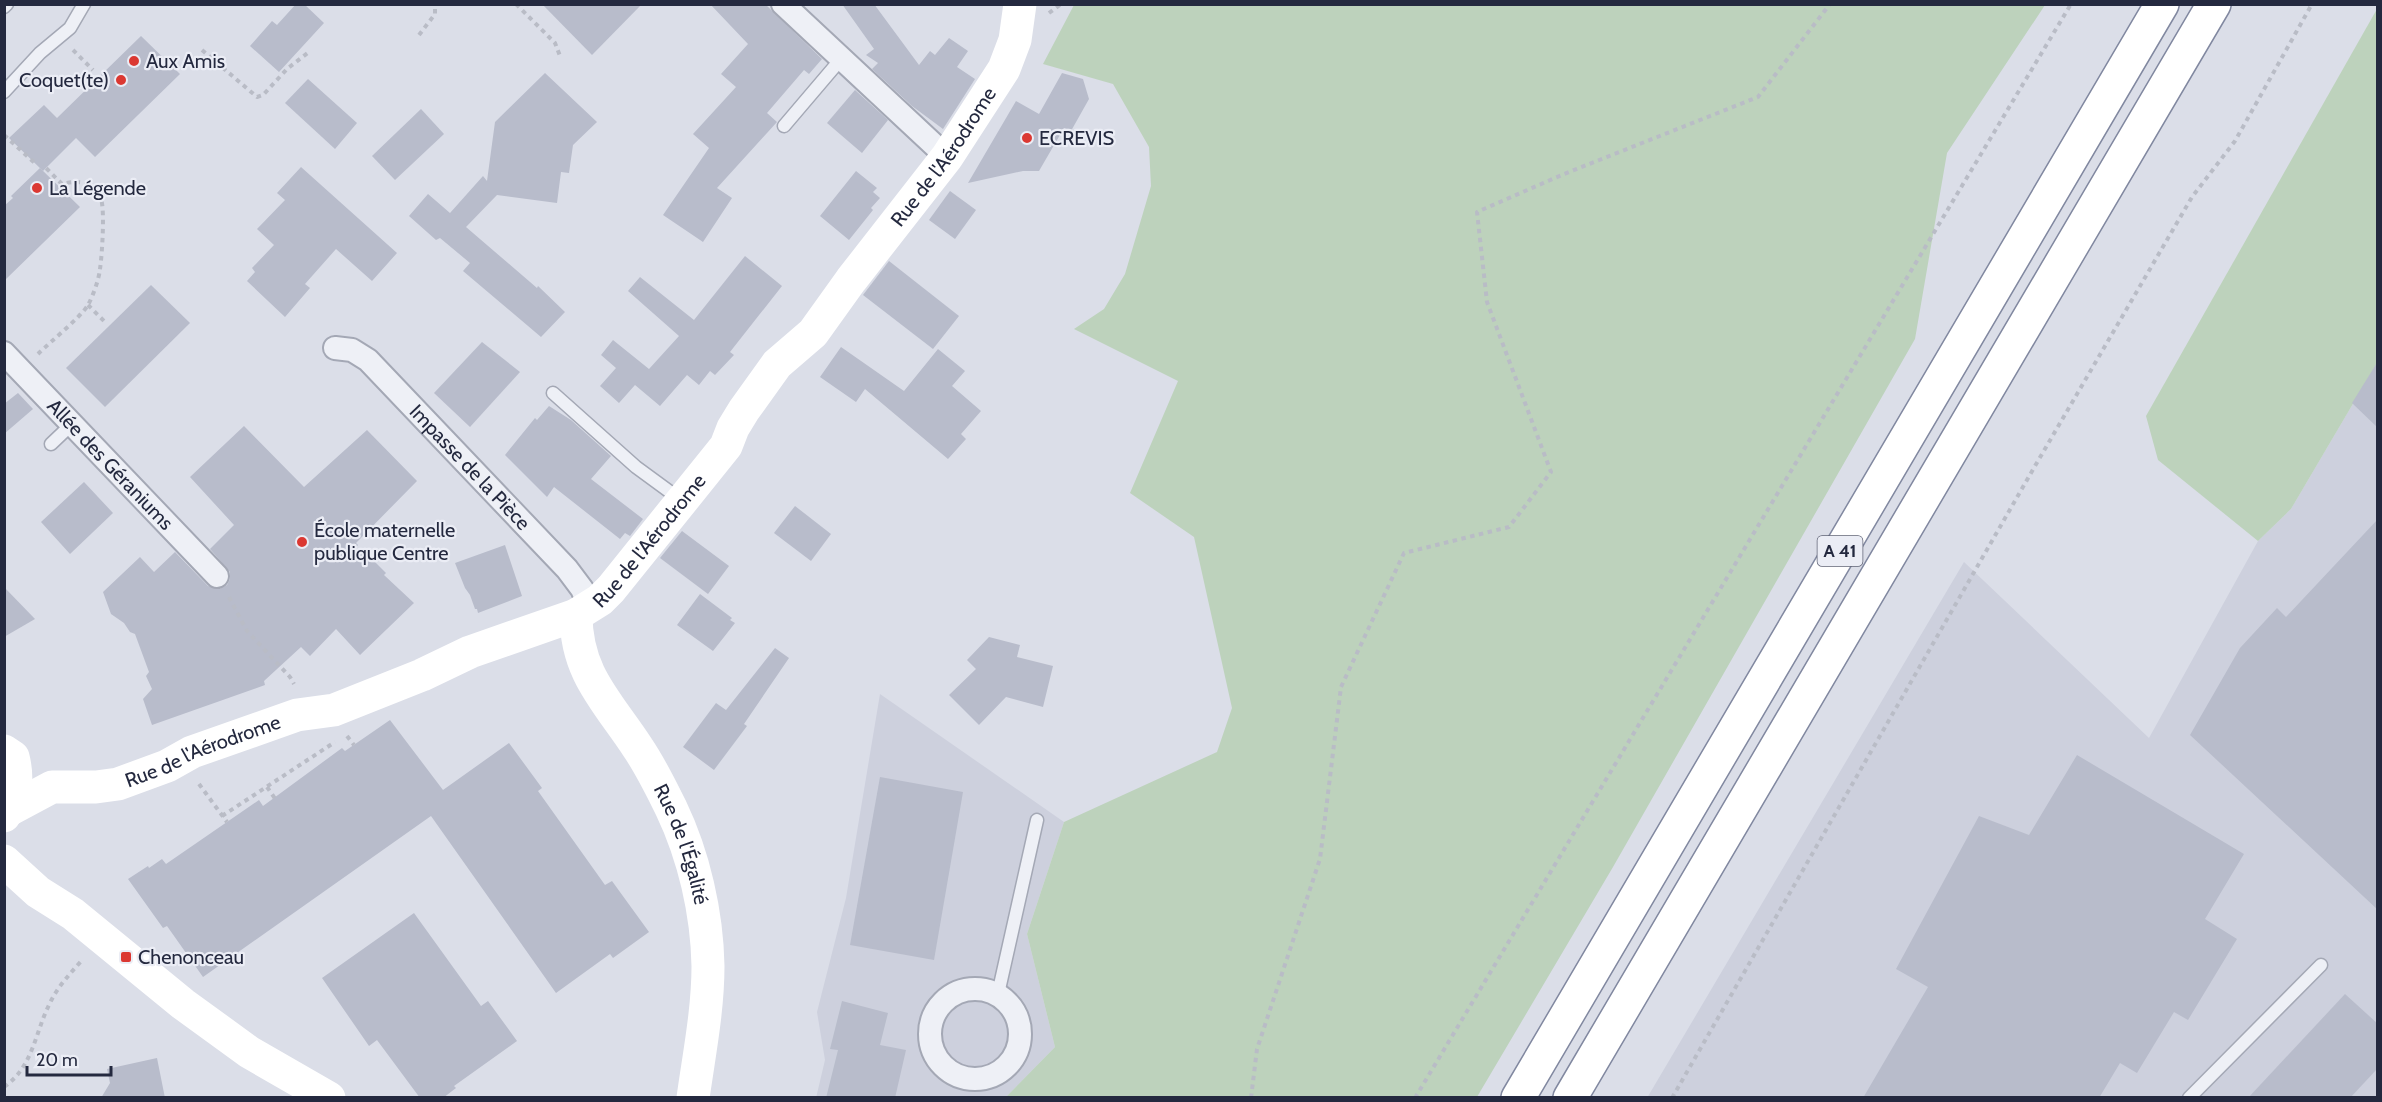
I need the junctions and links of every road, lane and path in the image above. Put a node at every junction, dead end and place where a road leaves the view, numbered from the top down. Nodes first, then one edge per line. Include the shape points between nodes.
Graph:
1 (84, 4) edge
2 (435, 4) edge
3 (516, 4) edge
4 (783, 4) edge
5 (1020, 4) edge
6 (1830, 4) edge
7 (2071, 4) edge
8 (2162, 4) edge
9 (2214, 4) edge
10 (2312, 4) edge
11 (419, 35) dead end
12 (60, 37) junction
13 (202, 50) dead end
14 (309, 52) dead end
15 (560, 56) dead end
16 (841, 59) junction
17 (93, 70) dead end
18 (4, 92) edge
19 (784, 126) dead end
20 (4, 135) edge
21 (947, 157) junction
22 (36, 165) dead end
23 (43, 165) dead end
24 (88, 305) junction
25 (104, 321) dead end
26 (335, 348) dead end
27 (4, 353) edge
28 (21, 370) junction
29 (553, 393) dead end
30 (72, 424) junction
31 (51, 444) dead end
32 (682, 501) junction
33 (217, 576) joint
34 (583, 611) junction
35 (310, 713) junction
36 (336, 741) dead end
37 (9, 754) edge
38 (180, 759) junction
39 (267, 787) junction
40 (52, 788) junction
41 (276, 801) dead end
42 (6, 814) edge
43 (222, 816) junction
44 (1037, 820) dead end
45 (227, 822) dead end
46 (8, 864) edge
47 (102, 936) junction
48 (2321, 965) dead end
49 (998, 994) junction
50 (4, 1087) edge
51 (972, 1088) edge
52 (330, 1098) edge
53 (693, 1098) edge
54 (1251, 1098) edge
55 (1415, 1098) edge
56 (1518, 1098) edge
57 (1570, 1098) edge
58 (1672, 1098) edge
59 (2189, 1098) edge

1 - 12 lane
2 - 11 path via 435,14
3 - 15 path via 555,43
4 - 16 street
5 - 21 main road, Rue de l'Aérodrome via 1015,40 1004,69
6 - 54 path via 1758,97 1477,212 1487,303 1551,472 1509,527 1404,553 1341,687 1320,859 1257,1049
7 - 55 path
8 - 56 main road, A 41
9 - 57 main road, A 41
10 - 58 path via 2240,132 2192,197 2065,414
12 - 17 path
12 - 18 lane
13 - 14 path via 257,97
16 - 19 lane
16 - 21 street
20 - 22 path
21 - 32 main road, Rue de l'Aérodrome via 813,333 777,364 744,410 726,446
23 - 24 path via 62,184 84,182 101,200 100,271
24 - 25 path
24 - 28 path
26 - 34 street, Impasse de la Pièce via 352,350 368,360 567,569 582,589
27 - 28 street, Allée des Géraniums
28 - 30 street, Allée des Géraniums
29 - 32 lane via 636,467
30 - 31 lane
30 - 33 street, Allée des Géraniums
32 - 34 main road, Rue de l'Aérodrome via 611,589
33 - 35 path via 247,631 290,677
34 - 35 main road, Rue de l'Aérodrome via 470,652 334,710
34 - 53 main road, Rue de l'Égalité via 576,638 584,665 640,751 672,810 700,895 708,966
35 - 38 main road, Rue de l'Aérodrome via 289,717
36 - 39 path
37 - 40 main road
37 - 42 main road via 17,773
38 - 40 main road, Rue de l'Aérodrome via 109,786
38 - 43 path
39 - 41 path
39 - 43 path
40 - 42 main road, Rue de l'Aérodrome
42 - 46 main road via 11,836
43 - 45 path
44 - 49 lane
46 - 47 main road via 38,892
47 - 50 path via 53,996 26,1062
47 - 52 main road via 183,1004 249,1052
48 - 59 lane
49 - 51 street via 1018,1017 1019,1047 1002,1071
49 - 51 street via 970,988 956,992 936,1009 931,1021 931,1047 937,1059

